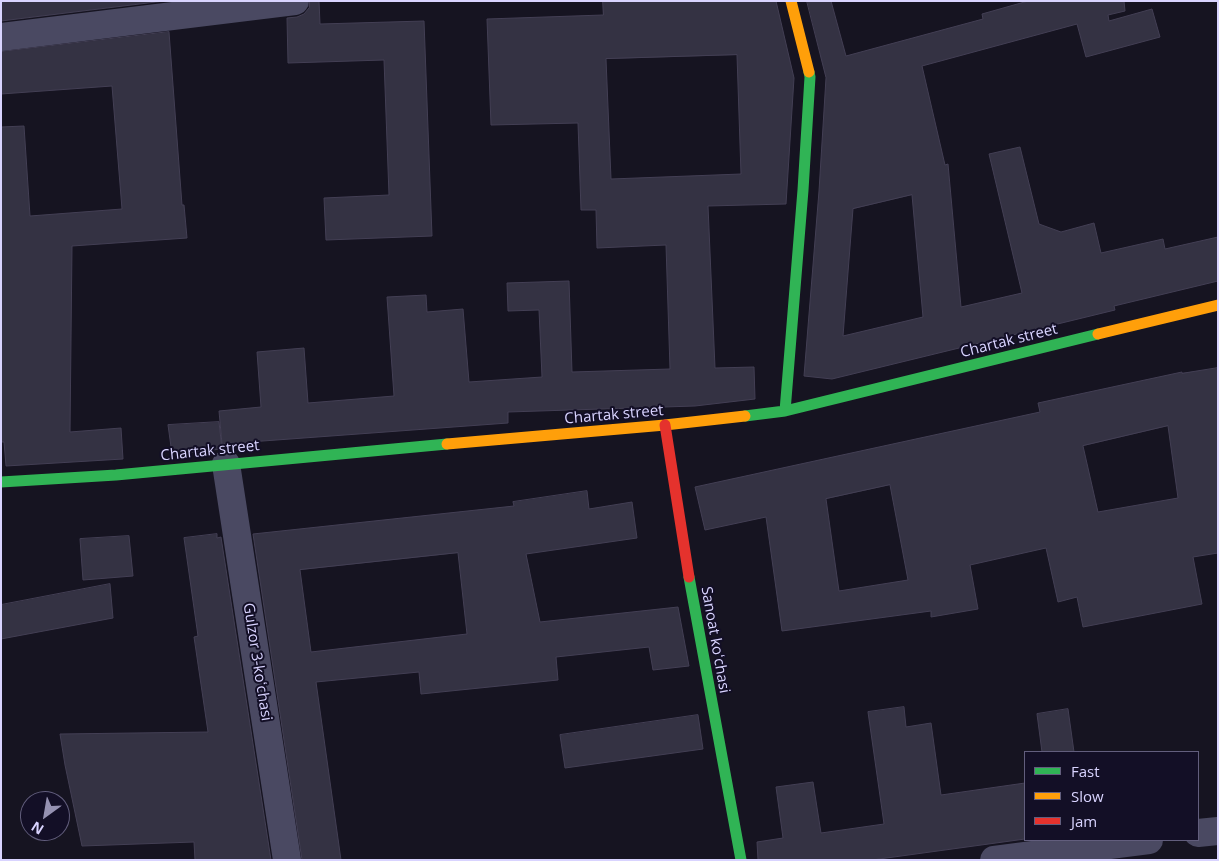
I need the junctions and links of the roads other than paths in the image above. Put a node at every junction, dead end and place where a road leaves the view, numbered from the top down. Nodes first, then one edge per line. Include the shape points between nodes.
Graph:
1 (295, 1) edge
2 (791, 1) edge
3 (201, 7) edge
4 (1, 37) edge
5 (1218, 305) edge
6 (784, 411) junction
7 (665, 425) junction
8 (226, 464) junction
9 (1, 482) edge
10 (1218, 831) edge
11 (1199, 833) edge
12 (1141, 841) edge
13 (287, 860) edge
14 (740, 860) edge
15 (994, 860) edge

1 - 3 street
2 - 6 main road via 810,77
3 - 4 street
5 - 6 main road, Chartak street
6 - 7 main road, Chartak street
7 - 8 main road, Chartak street
7 - 14 main road, Sanoat koʻchasi
8 - 9 main road, Chartak street
8 - 13 street, Gulzor 3-koʻchasi
10 - 11 street
12 - 15 street

